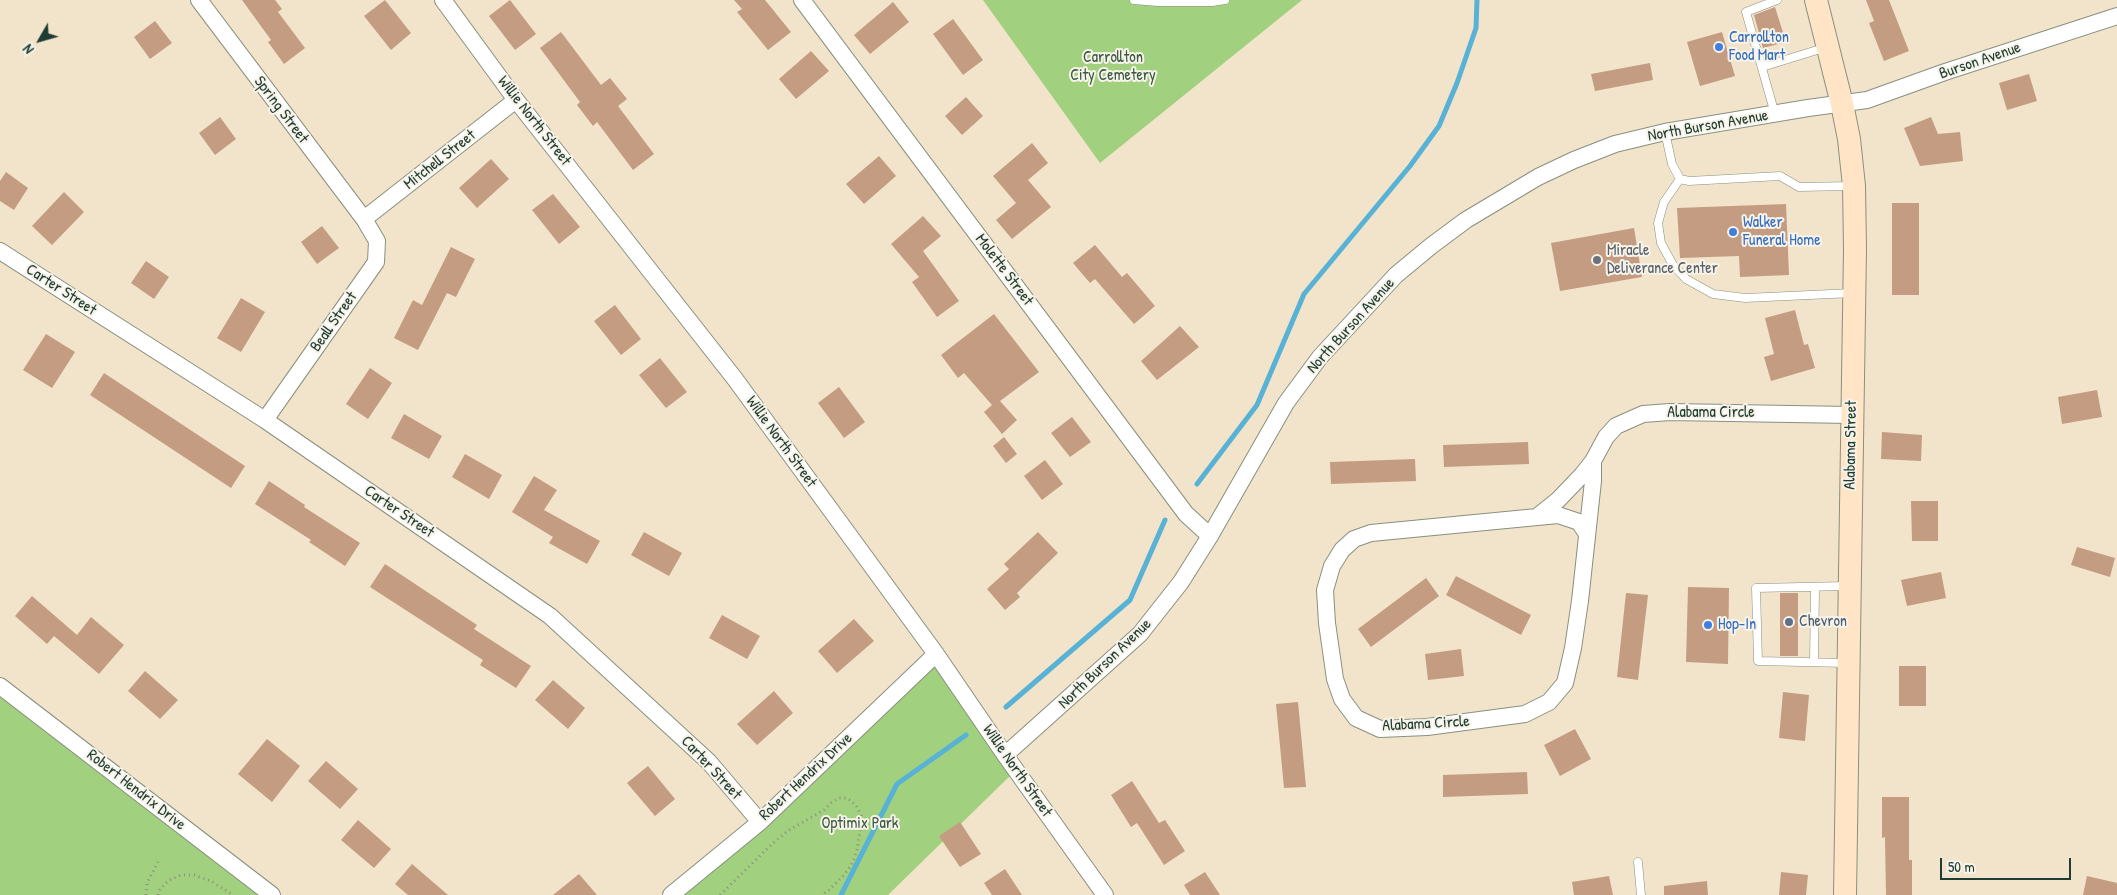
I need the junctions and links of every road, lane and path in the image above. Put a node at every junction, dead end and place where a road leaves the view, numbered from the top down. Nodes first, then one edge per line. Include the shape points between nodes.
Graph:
1 (199, 0) edge
2 (443, 0) edge
3 (802, 0) edge
4 (1134, 0) edge
5 (1225, 0) edge
6 (1777, 0) edge
7 (1816, 0) edge
8 (2117, 16) edge
9 (1828, 46) junction
10 (1762, 67) junction
11 (516, 100) junction
12 (1842, 104) junction
13 (1775, 114) junction
14 (1665, 132) junction
15 (1680, 179) junction
16 (1854, 186) junction
17 (364, 219) junction
18 (0, 251) edge
19 (1853, 293) junction
20 (1851, 415) junction
21 (265, 420) junction
22 (1593, 461) junction
23 (1538, 516) junction
24 (1587, 534) junction
25 (1210, 536) junction
26 (1849, 586) junction
27 (1815, 587) junction
28 (936, 654) junction
29 (1814, 662) junction
30 (1848, 663) junction
31 (0, 686) edge
32 (1005, 755) junction
33 (760, 822) junction
34 (158, 862) dead end
35 (1638, 862) dead end
36 (146, 895) edge
37 (158, 895) edge
38 (233, 895) edge
39 (272, 895) edge
40 (671, 895) edge
41 (720, 895) edge
42 (821, 895) edge
43 (1105, 895) edge
44 (1641, 895) edge
45 (1845, 895) edge

1 - 17 street, Spring Street
2 - 11 street, Willie North Street
3 - 25 street, Molette Street via 1186,514
4 - 5 lane
6 - 10 lane via 1746,12
7 - 9 main road, Alabama Street
8 - 12 street, Burson Avenue via 1899,90
9 - 10 lane
9 - 12 main road, Alabama Street
10 - 13 lane
11 - 17 street, Mitchell Street
11 - 28 street, Willie North Street via 735,379
12 - 13 street, North Burson Avenue
12 - 16 main road, Alabama Street
13 - 14 street, North Burson Avenue
14 - 15 lane via 1672,164
14 - 25 street, North Burson Avenue via 1615,144 1538,177 1466,220 1396,275 1320,357 1286,403
15 - 16 lane via 1780,176 1798,187
15 - 19 lane via 1664,202 1658,223 1661,243 1686,280 1713,294 1745,298
16 - 19 main road, Alabama Street
17 - 21 street, Beall Street via 377,241 376,262
18 - 21 street, Carter Street
19 - 20 main road, Alabama Street
20 - 22 street, Alabama Circle via 1644,414 1616,426
20 - 26 main road, Alabama Street
21 - 33 street, Carter Street via 550,616 709,762
22 - 23 street, Alabama Circle via 1571,488
22 - 24 street, Alabama Circle
23 - 24 street, Alabama Circle via 1558,514 1570,517 1579,522
23 - 24 street, Alabama Circle via 1371,533 1354,539 1342,550 1332,566 1325,590 1327,623 1335,679 1342,699 1356,718 1380,729 1427,727 1525,714 1549,702 1565,683
25 - 32 street, North Burson Avenue via 1181,582 1140,634
26 - 27 lane
26 - 30 main road, Alabama Street
27 - 29 lane
27 - 29 lane via 1756,588 1758,661
28 - 32 street, Willie North Street
28 - 33 street, Robert Hendrix Drive
29 - 30 lane
30 - 45 main road, Alabama Street
31 - 39 street, Robert Hendrix Drive
32 - 43 street, Willie North Street
33 - 40 street, Robert Hendrix Drive
34 - 36 path via 147,883
35 - 44 lane
37 - 38 path via 169,880 181,875 194,875
41 - 42 path via 789,830 839,798 847,798 856,805 862,817 857,851 851,866

